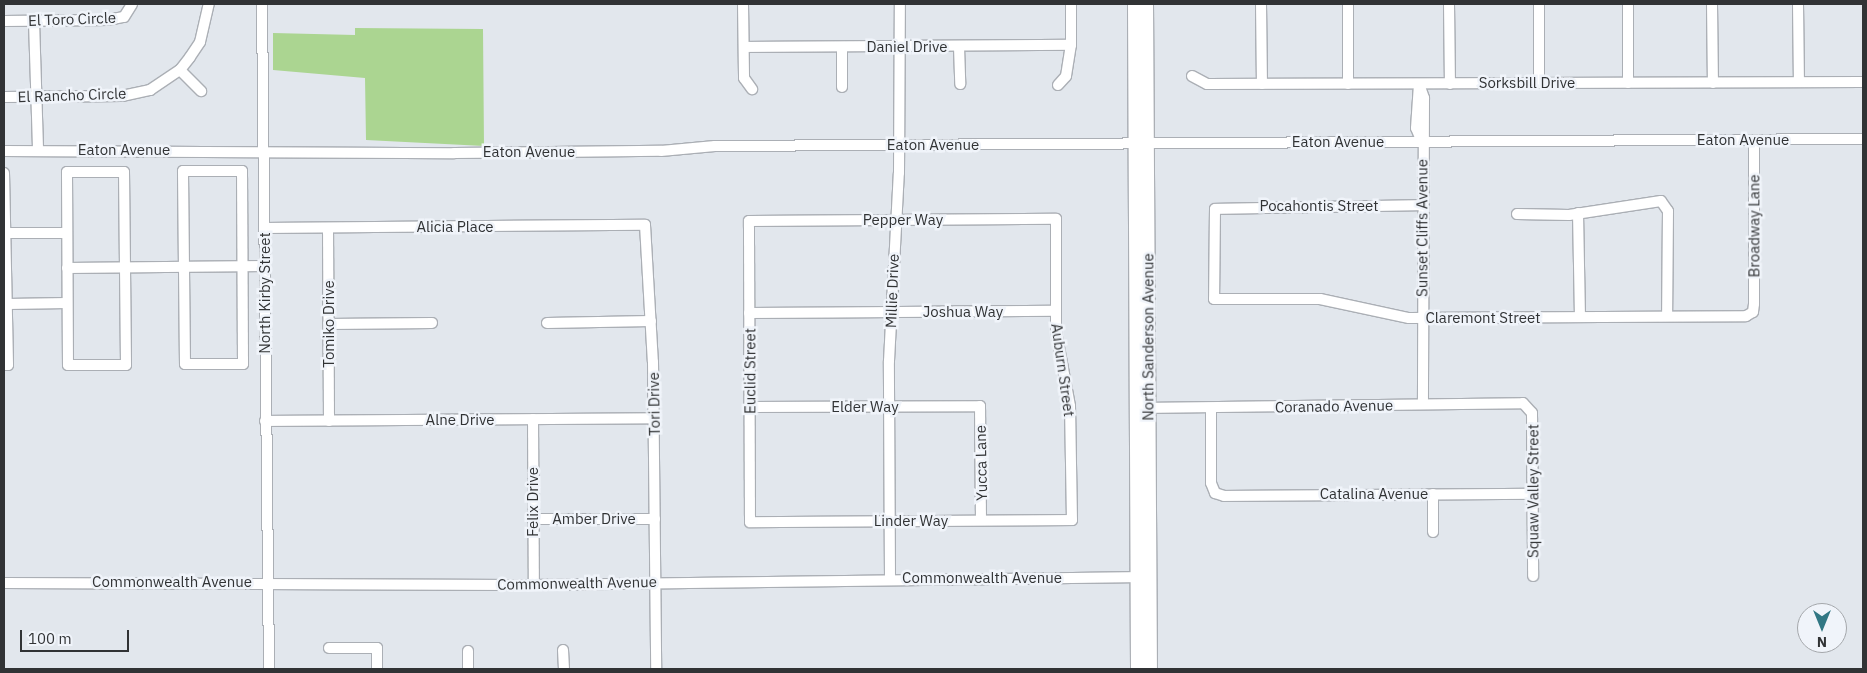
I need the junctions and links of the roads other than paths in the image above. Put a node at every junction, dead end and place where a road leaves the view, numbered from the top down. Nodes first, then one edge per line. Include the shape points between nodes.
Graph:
1 (132, 4) edge
2 (209, 4) edge
3 (262, 4) edge
4 (743, 4) edge
5 (900, 4) edge
6 (1071, 4) edge
7 (1135, 4) edge
8 (1146, 4) edge
9 (1262, 4) edge
10 (1348, 4) edge
11 (1450, 4) edge
12 (1539, 4) edge
13 (1628, 4) edge
14 (1712, 4) edge
15 (1798, 4) edge
16 (34, 21) junction
17 (4, 22) edge
18 (1071, 45) junction
19 (744, 47) junction
20 (842, 47) junction
21 (900, 47) junction
22 (959, 47) junction
23 (180, 70) junction
24 (1192, 76) dead end
25 (1799, 82) junction
26 (1863, 82) edge
27 (1539, 83) junction
28 (1628, 83) junction
29 (1713, 83) junction
30 (960, 84) dead end
31 (1262, 84) junction
32 (1348, 84) junction
33 (1419, 84) junction
34 (1450, 84) junction
35 (1058, 86) dead end
36 (842, 87) dead end
37 (752, 89) dead end
38 (201, 91) dead end
39 (4, 97) edge
40 (36, 97) junction
41 (1754, 140) junction
42 (1863, 140) edge
43 (1422, 142) junction
44 (1142, 144) junction
45 (900, 145) junction
46 (264, 149) junction
47 (4, 150) edge
48 (38, 150) junction
49 (4, 173) edge
50 (1422, 205) junction
51 (1578, 213) junction
52 (1517, 214) dead end
53 (1056, 219) joint
54 (893, 220) junction
55 (749, 221) joint
56 (645, 225) joint
57 (264, 228) junction
58 (328, 228) junction
59 (67, 232) junction
60 (7, 233) junction
61 (243, 266) junction
62 (264, 266) junction
63 (184, 267) junction
64 (6, 268) edge
65 (67, 268) junction
66 (125, 268) junction
67 (1214, 299) joint
68 (67, 303) junction
69 (8, 304) junction
70 (891, 312) junction
71 (1056, 312) junction
72 (1753, 312) joint
73 (750, 313) junction
74 (1667, 316) junction
75 (1580, 317) junction
76 (1423, 318) junction
77 (650, 322) junction
78 (432, 323) dead end
79 (547, 323) dead end
80 (329, 324) junction
81 (4, 365) edge
82 (1424, 404) junction
83 (980, 406) joint
84 (750, 407) junction
85 (888, 407) junction
86 (1530, 407) joint
87 (1142, 408) junction
88 (1211, 408) junction
89 (654, 418) junction
90 (533, 419) junction
91 (265, 421) junction
92 (329, 421) junction
93 (1432, 494) junction
94 (1532, 494) junction
95 (655, 519) junction
96 (533, 520) junction
97 (981, 520) junction
98 (1072, 520) joint
99 (889, 521) junction
100 (750, 522) joint
101 (1432, 532) dead end
102 (1533, 576) dead end
103 (1144, 577) junction
104 (890, 578) junction
105 (270, 582) junction
106 (4, 583) edge
107 (655, 583) junction
108 (534, 584) junction
109 (329, 648) dead end
110 (563, 650) dead end
111 (468, 651) dead end
112 (269, 669) edge
113 (377, 669) edge
114 (468, 669) edge
115 (564, 669) edge
116 (656, 669) edge
117 (1138, 669) edge
118 (1150, 669) edge

1 - 16 street, El Toro Circle via 124,17 108,20
2 - 23 street, El Rancho Circle via 200,42
3 - 46 street, North Kirby Street
4 - 19 street
5 - 21 street, Millie Drive
6 - 18 street
7 - 44 highway, North Sanderson Avenue
8 - 44 highway, North Sanderson Avenue
9 - 31 street
10 - 32 street
11 - 34 street
12 - 27 street
13 - 28 street
14 - 29 street
15 - 25 street
16 - 17 street, El Toro Circle
16 - 40 street
18 - 22 street, Daniel Drive
18 - 35 street via 1066,76
19 - 20 street, Daniel Drive
19 - 37 street via 744,78
20 - 21 street, Daniel Drive
20 - 36 street
21 - 22 street, Daniel Drive
21 - 45 street, Millie Drive
22 - 30 street
23 - 38 street
23 - 40 street, El Rancho Circle via 150,90 122,96
24 - 31 street, Sorksbill Drive via 1208,84
25 - 26 street, Sorksbill Drive
25 - 29 street, Sorksbill Drive
27 - 28 street, Sorksbill Drive
27 - 34 street, Sorksbill Drive
28 - 29 street, Sorksbill Drive
31 - 32 street, Sorksbill Drive
32 - 33 street, Sorksbill Drive
33 - 34 street, Sorksbill Drive
33 - 43 street, Sunset Cliffs Avenue via 1424,98
39 - 40 street, El Rancho Circle
40 - 48 street
41 - 42 street, Eaton Avenue
41 - 43 street, Eaton Avenue
41 - 72 street, Broadway Lane
43 - 44 street, Eaton Avenue
43 - 50 street, Sunset Cliffs Avenue
44 - 45 street, Eaton Avenue
44 - 87 highway, North Sanderson Avenue
45 - 46 street, Eaton Avenue via 454,153
45 - 54 street, Millie Drive
46 - 48 street, Eaton Avenue
46 - 57 street, North Kirby Street
47 - 48 street, Eaton Avenue
49 - 60 street
50 - 67 street, Pocahontis Street via 1216,209
50 - 76 street, Sunset Cliffs Avenue
51 - 52 street
51 - 74 street via 1640,201 1666,205
51 - 75 street
53 - 54 street, Pepper Way
53 - 71 street, Auburn Street
54 - 55 street, Pepper Way
54 - 70 street, Millie Drive
55 - 73 street, Euclid Street
56 - 58 street, Alicia Place
56 - 77 street, Tori Drive
57 - 58 street, Alicia Place
57 - 62 street, North Kirby Street
58 - 80 street, Tomiko Drive
59 - 60 street
59 - 65 street
59 - 66 street via 67,172 124,172
60 - 64 street
61 - 62 street
61 - 63 street
61 - 63 street via 242,171 183,171
61 - 63 street via 243,364 185,364
62 - 91 street, North Kirby Street
63 - 66 street
64 - 69 street
65 - 66 street
65 - 68 street
66 - 68 street via 126,365 68,365
67 - 76 street, Claremont Street via 1320,299 1384,316
68 - 69 street
69 - 81 street via 8,365
70 - 71 street, Joshua Way
70 - 73 street, Joshua Way
70 - 85 street, Millie Drive
71 - 98 street, Auburn Street via 1058,352 1071,411
72 - 74 street, Claremont Street via 1746,316
73 - 84 street, Euclid Street
74 - 75 street, Claremont Street
75 - 76 street, Claremont Street
76 - 82 street, Sunset Cliffs Avenue
77 - 79 street
77 - 89 street, Tori Drive
78 - 80 street
80 - 92 street, Tomiko Drive
82 - 86 street, Coranado Avenue via 1523,403
82 - 88 street, Coranado Avenue
83 - 85 street, Elder Way
83 - 97 street, Yucca Lane
84 - 85 street, Elder Way
84 - 100 street, Euclid Street
85 - 99 street, Millie Drive
86 - 94 street, Squaw Valley Street
87 - 88 street, Coranado Avenue
87 - 103 highway, North Sanderson Avenue
88 - 93 street, Catalina Avenue via 1211,483 1215,493
89 - 90 street, Alne Drive
89 - 95 street, Tori Drive
90 - 92 street, Alne Drive
90 - 96 street, Felix Drive
91 - 92 street, Alne Drive
91 - 105 street, North Kirby Street
93 - 94 street, Catalina Avenue
93 - 101 street
94 - 102 street, Squaw Valley Street
95 - 96 street, Amber Drive
95 - 107 street, Tori Drive
96 - 108 street, Felix Drive
97 - 98 street, Linder Way
97 - 99 street, Linder Way
99 - 100 street, Linder Way
99 - 104 street, Millie Drive
103 - 104 street, Commonwealth Avenue
103 - 117 highway, North Sanderson Avenue
103 - 118 highway, North Sanderson Avenue
104 - 107 street, Commonwealth Avenue
105 - 106 street, Commonwealth Avenue
105 - 108 street, Commonwealth Avenue
105 - 112 street, North Kirby Street
107 - 108 street, Commonwealth Avenue
107 - 116 street, Tori Drive
109 - 113 street via 377,648
110 - 115 street
111 - 114 street

